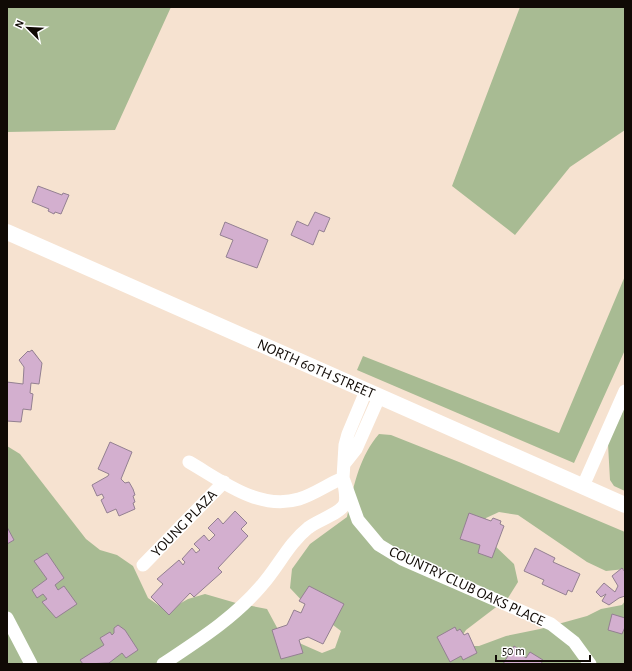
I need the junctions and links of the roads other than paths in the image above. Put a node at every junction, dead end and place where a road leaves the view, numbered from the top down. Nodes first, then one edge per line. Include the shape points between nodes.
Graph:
1 (7, 232) edge
2 (625, 391) edge
3 (373, 394) junction
4 (189, 462) dead end
5 (343, 478) junction
6 (224, 482) junction
7 (583, 486) junction
8 (625, 505) edge
9 (143, 565) dead end
10 (7, 618) edge
11 (31, 664) edge
12 (163, 664) edge
13 (590, 664) edge

1 - 3 main road, NORTH 60TH STREET
2 - 7 street
3 - 5 street, COUNTRY CLUB OAKS PLACE via 356,450 345,463
3 - 7 main road, NORTH 60TH STREET
4 - 6 street
5 - 6 street via 315,493 282,502 261,500
5 - 12 street, COUNTRY CLUB OAKS PLACE via 345,503 340,509 307,528 263,584 233,614 210,633
5 - 13 street, COUNTRY CLUB OAKS PLACE via 358,520 379,545 402,559 552,624 574,642
6 - 9 street, YOUNG PLAZA
7 - 8 main road, NORTH 60TH STREET
10 - 11 street

